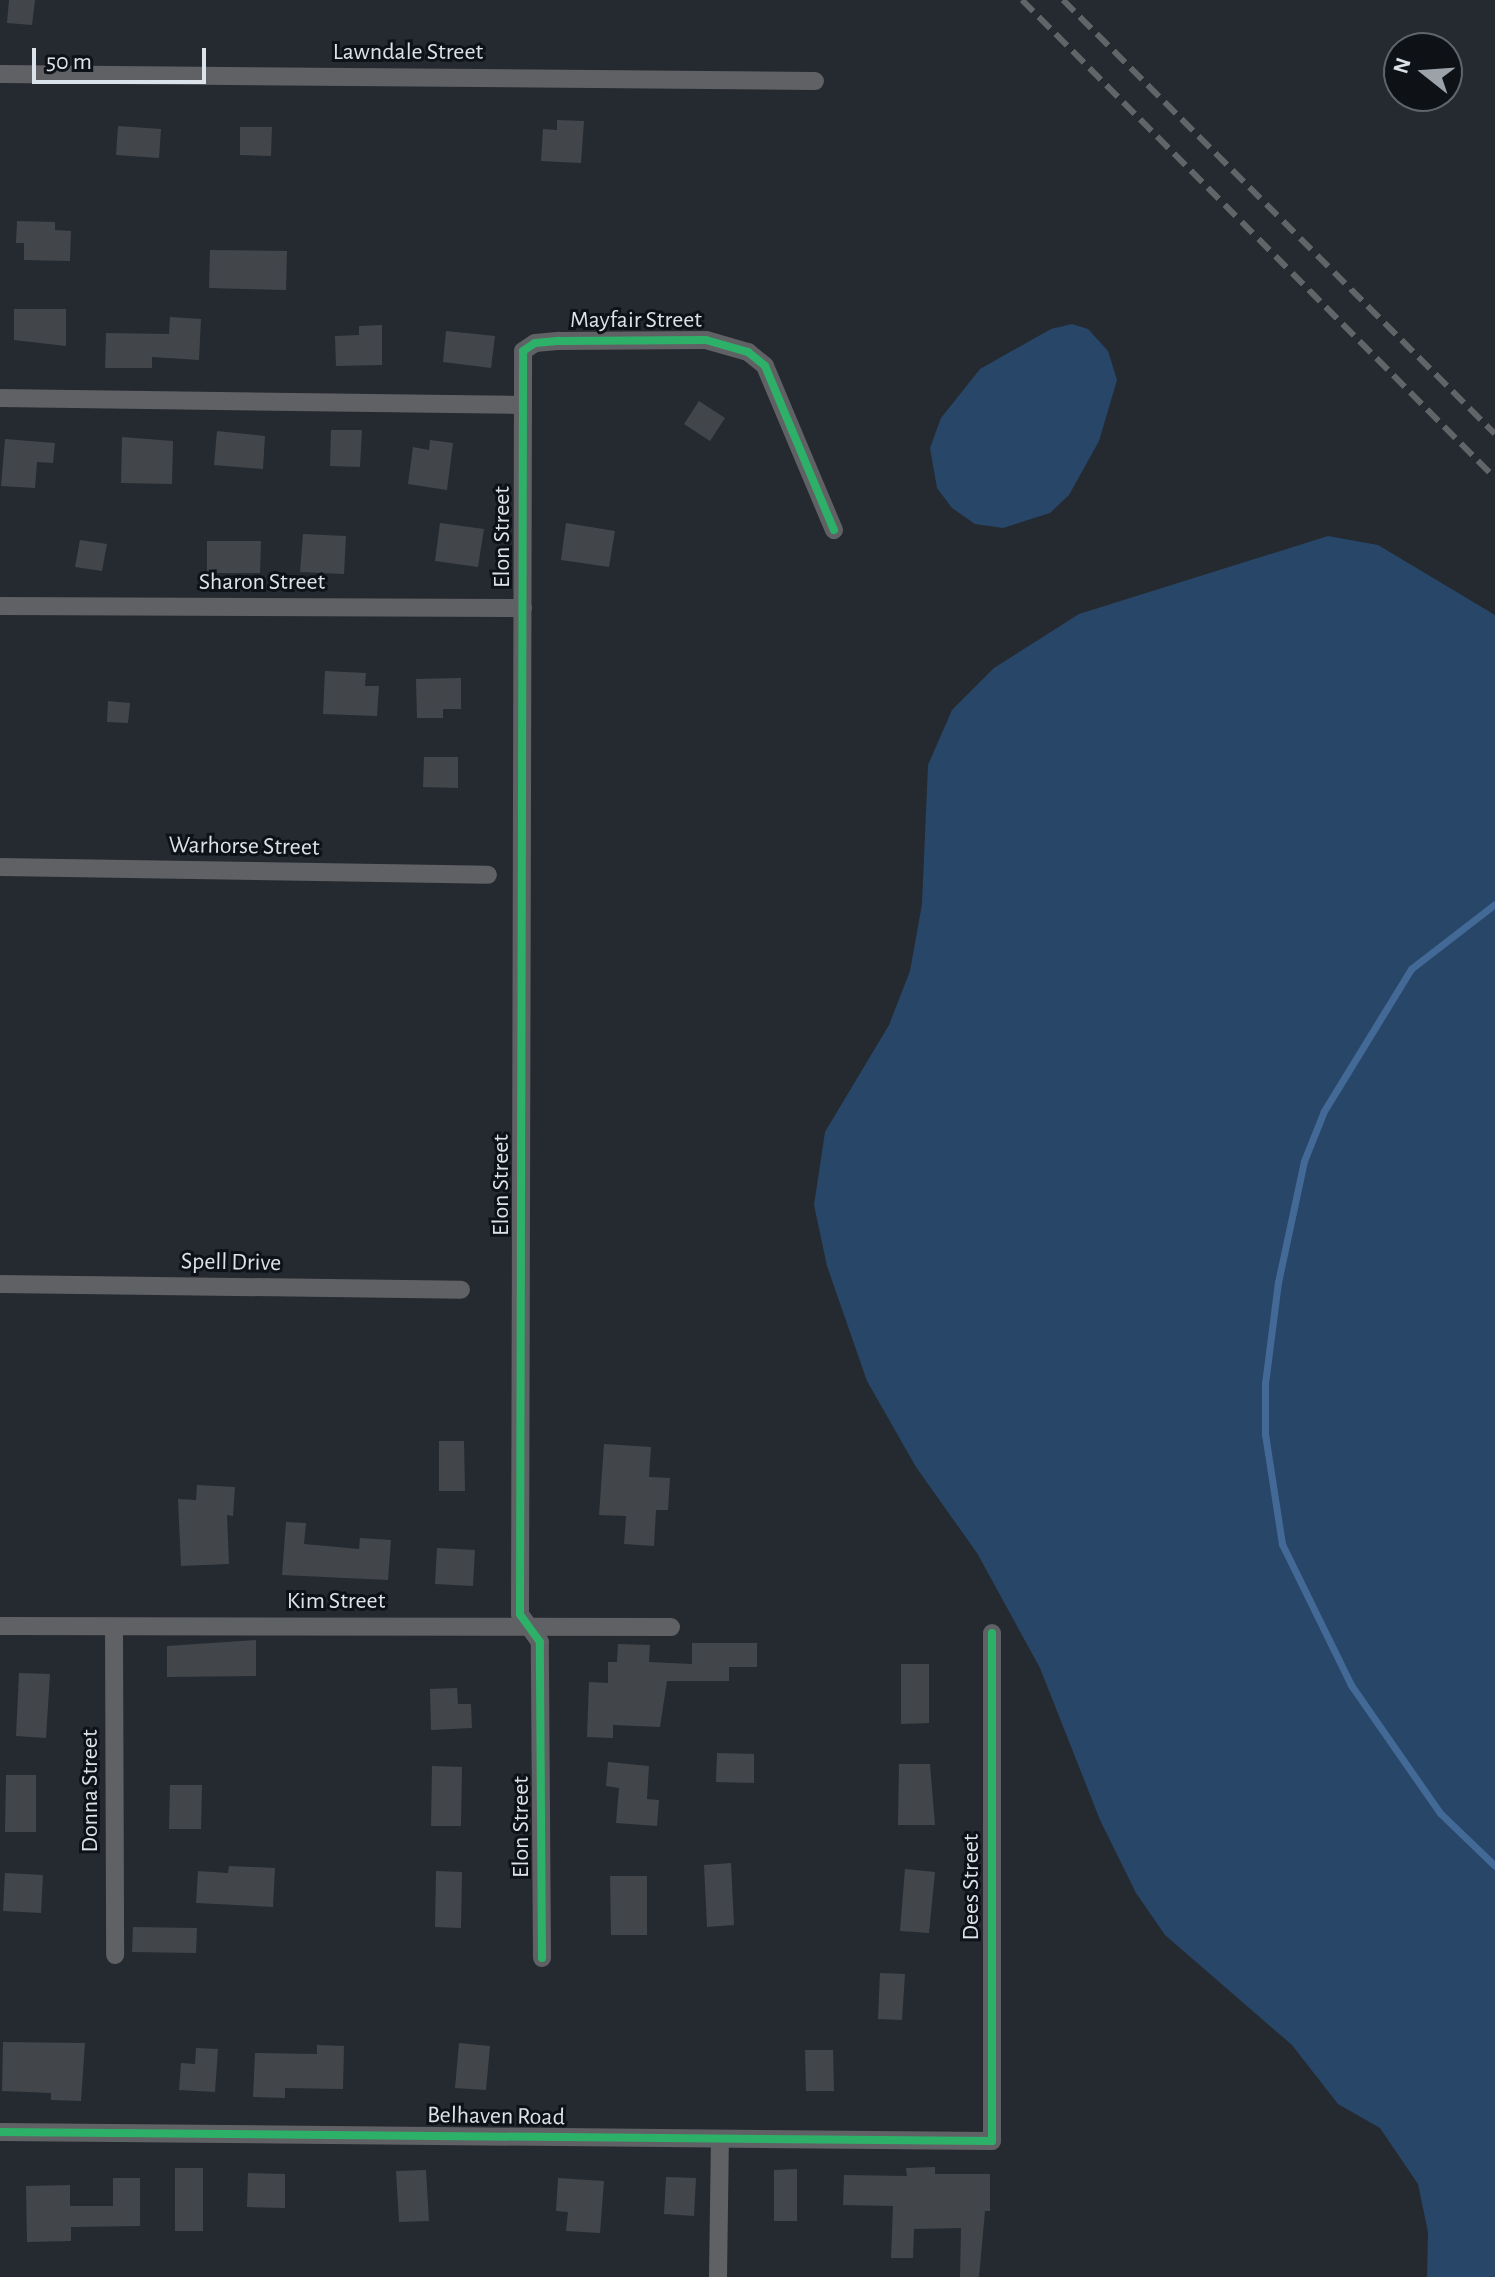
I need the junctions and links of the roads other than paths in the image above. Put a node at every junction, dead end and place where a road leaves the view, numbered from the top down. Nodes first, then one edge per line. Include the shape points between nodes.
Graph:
1 (0, 74) edge
2 (815, 81) dead end
3 (0, 398) edge
4 (523, 405) junction
5 (834, 530) dead end
6 (0, 606) edge
7 (523, 608) junction
8 (0, 867) edge
9 (488, 875) dead end
10 (0, 1284) edge
11 (461, 1290) dead end
12 (0, 1626) edge
13 (114, 1627) junction
14 (528, 1627) junction
15 (671, 1627) dead end
16 (992, 1633) dead end
17 (115, 1955) dead end
18 (542, 1958) dead end
19 (0, 2132) edge
20 (720, 2141) junction
21 (992, 2141) joint
22 (718, 2277) edge

1 - 2 street, Lawndale Street
3 - 4 street
4 - 5 street, Mayfair Street via 523,351 535,343 728,344 765,366
4 - 7 street, Elon Street
6 - 7 street, Sharon Street
7 - 14 street, Elon Street via 520,1614
8 - 9 street, Warhorse Street
10 - 11 street, Spell Drive
12 - 13 street, Kim Street
13 - 14 street, Kim Street
13 - 17 street, Donna Street
14 - 15 street, Kim Street
14 - 18 street, Elon Street via 540,1642
16 - 21 street, Dees Street
19 - 20 street, Belhaven Road
20 - 21 street, Belhaven Road
20 - 22 street

